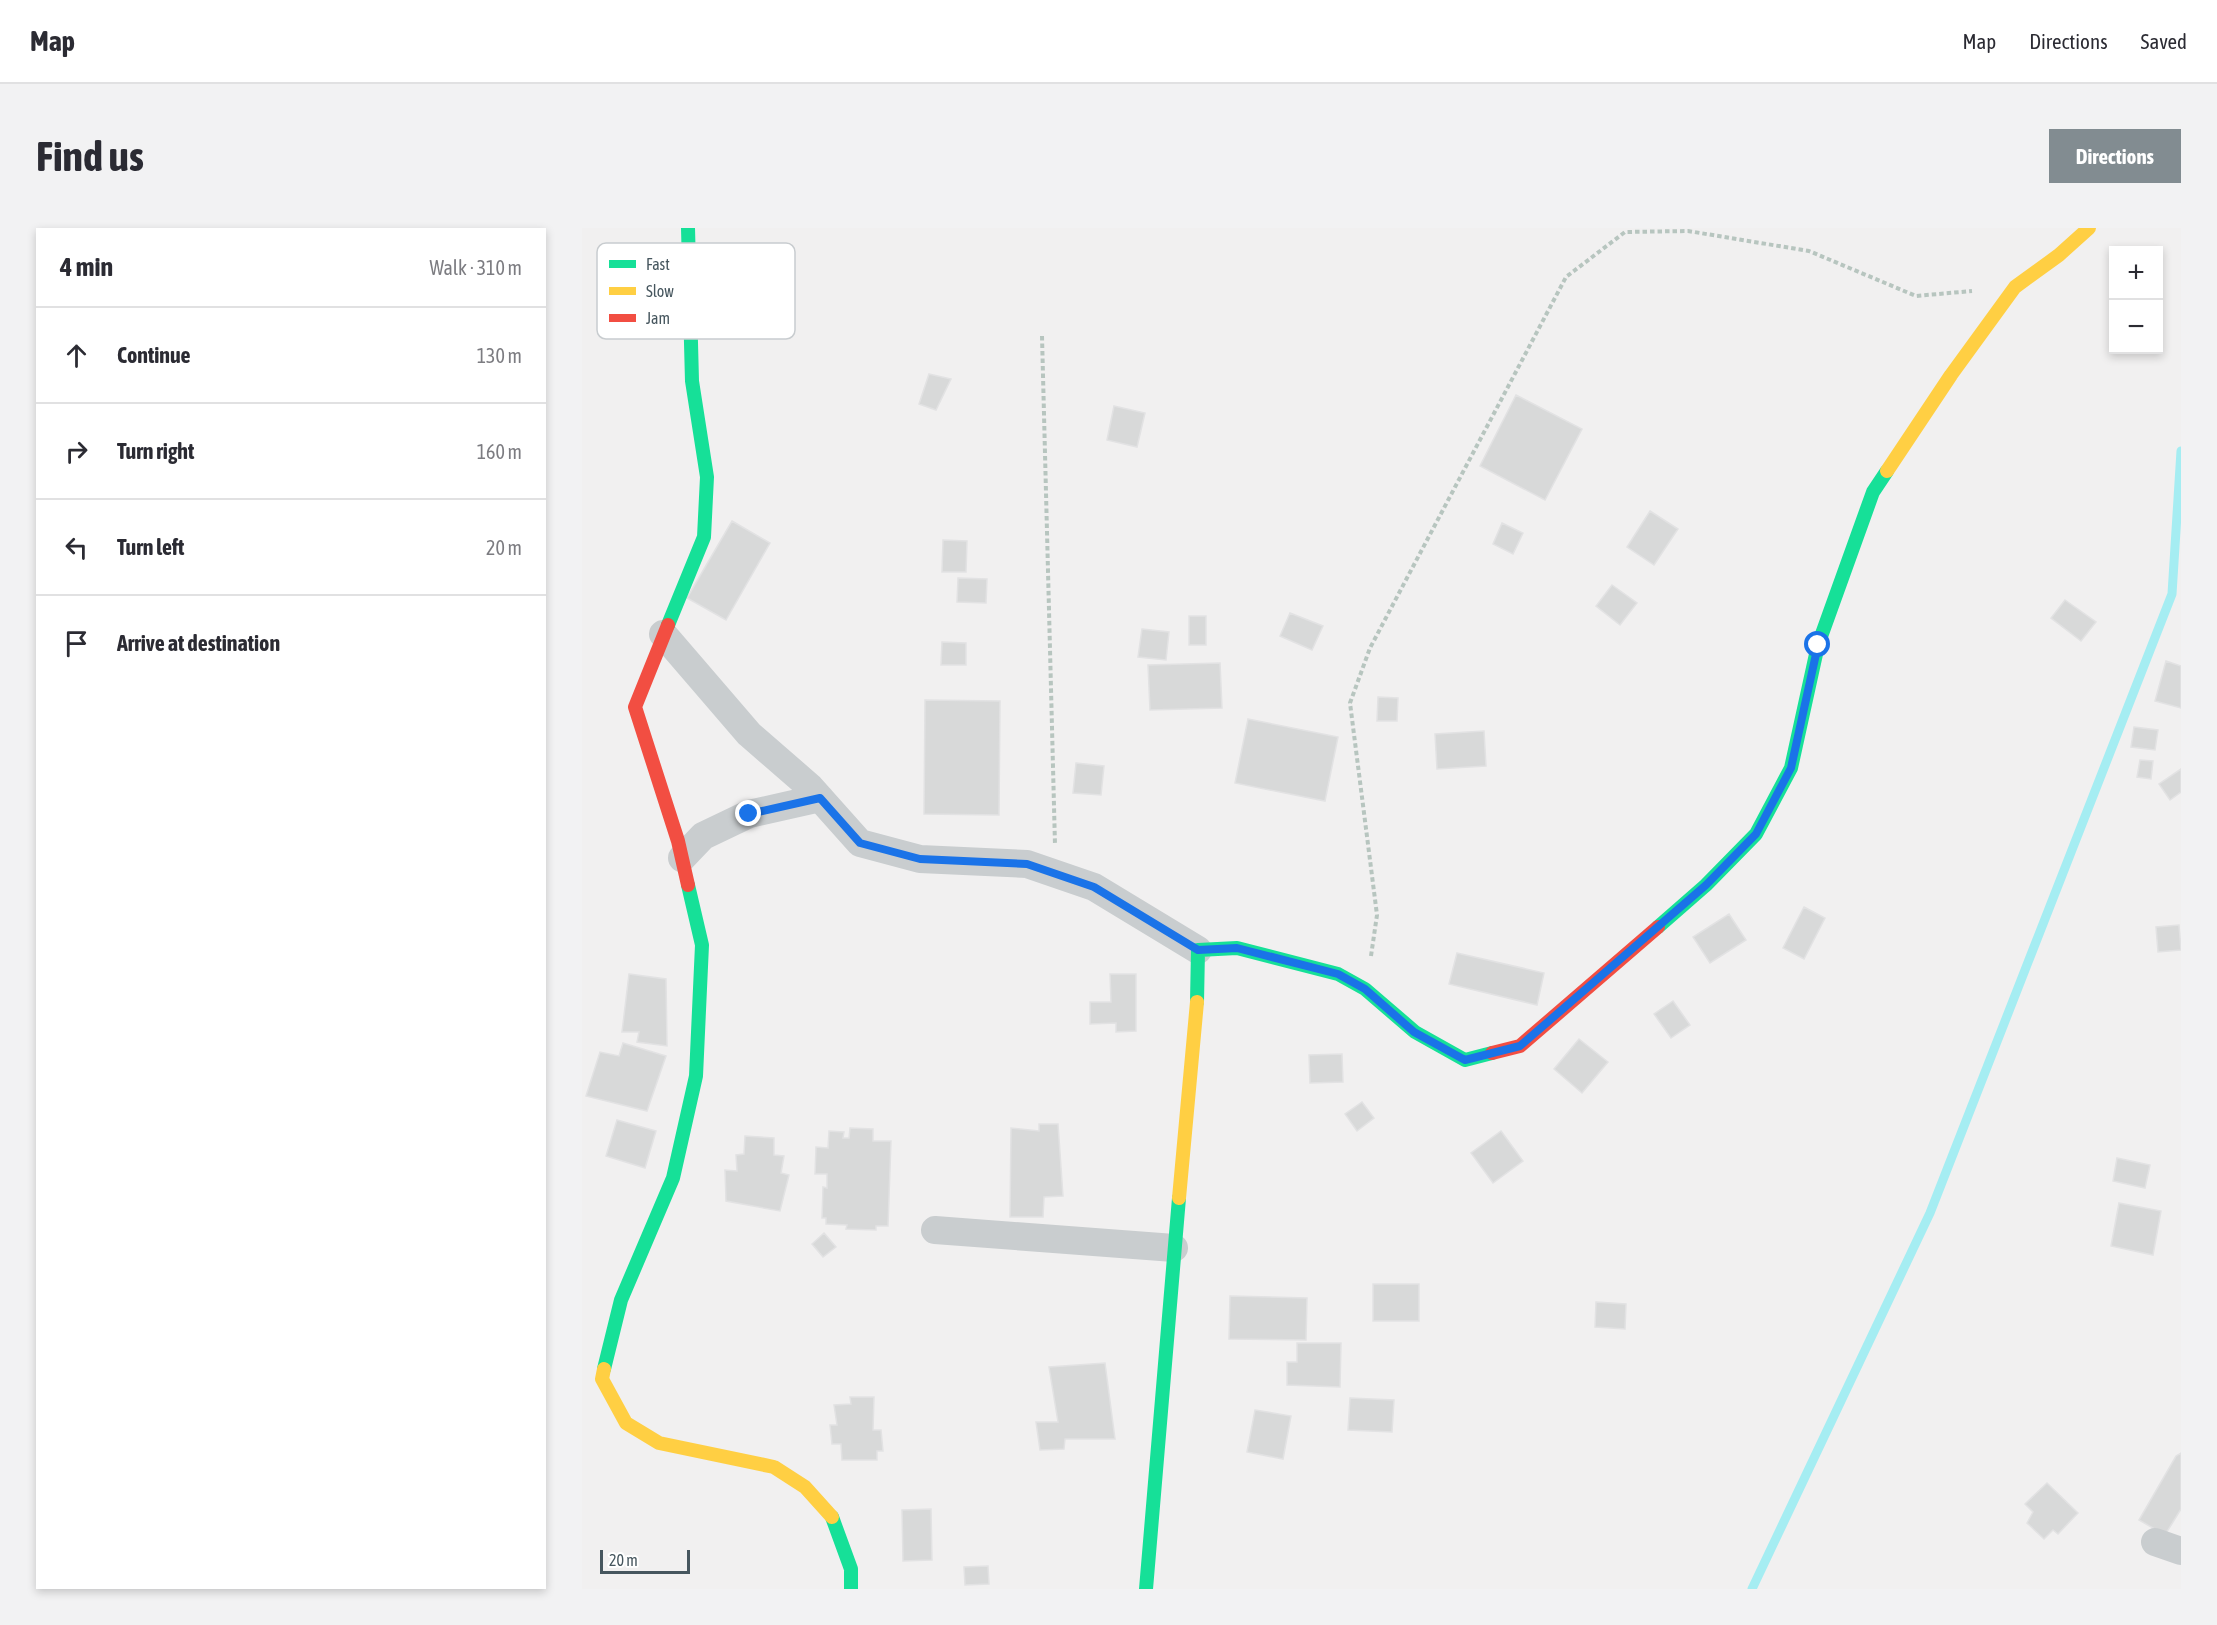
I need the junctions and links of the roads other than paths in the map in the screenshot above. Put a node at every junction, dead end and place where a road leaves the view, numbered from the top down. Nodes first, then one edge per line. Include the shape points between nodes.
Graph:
1 (688, 228) edge
2 (2089, 228) edge
3 (688, 243) edge
4 (691, 339) edge
5 (663, 634) junction
6 (820, 798) junction
7 (682, 858) junction
8 (1198, 950) junction
9 (935, 1230) dead end
10 (1174, 1248) junction
11 (2154, 1542) dead end
12 (2181, 1551) edge
13 (851, 1589) edge
14 (1146, 1589) edge

1 - 3 street
2 - 8 street via 2015,288 1873,492 1818,645 1791,768 1756,834 1706,885 1520,1046 1465,1060 1414,1032 1365,989 1338,974 1237,948
4 - 5 street via 692,381 707,477 704,537
5 - 6 street via 749,734
5 - 7 street via 635,707
6 - 7 street via 749,814 703,836
6 - 8 street via 860,843 920,859 1027,864 1094,887
7 - 13 street via 702,945 696,1076 673,1178 621,1300 602,1379 626,1423 659,1443 774,1467 805,1487 834,1519 851,1569
8 - 10 street via 1197,1022
9 - 10 street
10 - 14 street
11 - 12 street

